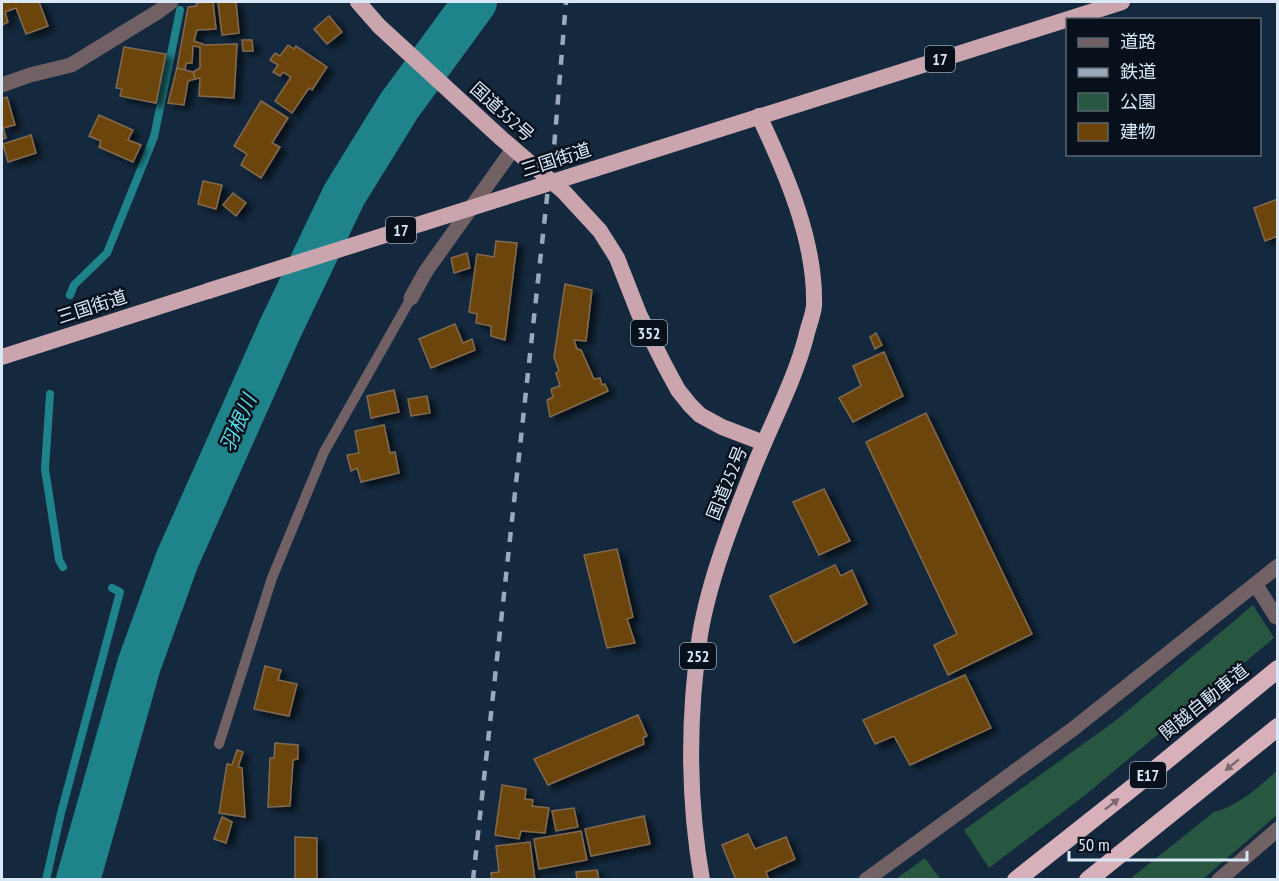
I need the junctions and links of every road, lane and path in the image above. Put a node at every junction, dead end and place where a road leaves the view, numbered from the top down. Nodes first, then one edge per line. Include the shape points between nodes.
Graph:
1 (171, 2) edge
2 (358, 2) edge
3 (1122, 2) edge
4 (1071, 18) edge
5 (1066, 20) edge
6 (2, 85) edge
7 (759, 116) junction
8 (507, 144) junction
9 (411, 297) joint
10 (2, 357) edge
11 (764, 443) junction
12 (1278, 566) edge
13 (1256, 585) junction
14 (1276, 616) edge
15 (1278, 669) edge
16 (1278, 728) edge
17 (219, 744) dead end
18 (1278, 829) edge
19 (702, 879) edge
20 (866, 879) edge
21 (1016, 879) edge
22 (1088, 879) edge
23 (1219, 879) edge

1 - 6 street via 71,65
2 - 8 highway, 国道352号 / 352 via 386,33
3 - 4 highway, 三国街道 / 17
5 - 7 highway, 三国街道 / 17
7 - 10 highway, 三国街道 / 17, bridge
7 - 11 highway, 国道252号 / 252 via 790,185 812,263 814,308 799,362
8 - 9 street
8 - 11 highway, 国道352号 / 352 via 564,192 600,231 617,258 664,364 690,405 722,427
9 - 17 lane via 324,452 272,578
11 - 19 highway, 国道252号 / 252 via 728,532 700,634 691,780
12 - 13 street
13 - 14 street
13 - 20 street via 1073,729
21 -> 15 highway, 関越自動車道 / E17
16 -> 22 highway, E17
18 - 23 street

